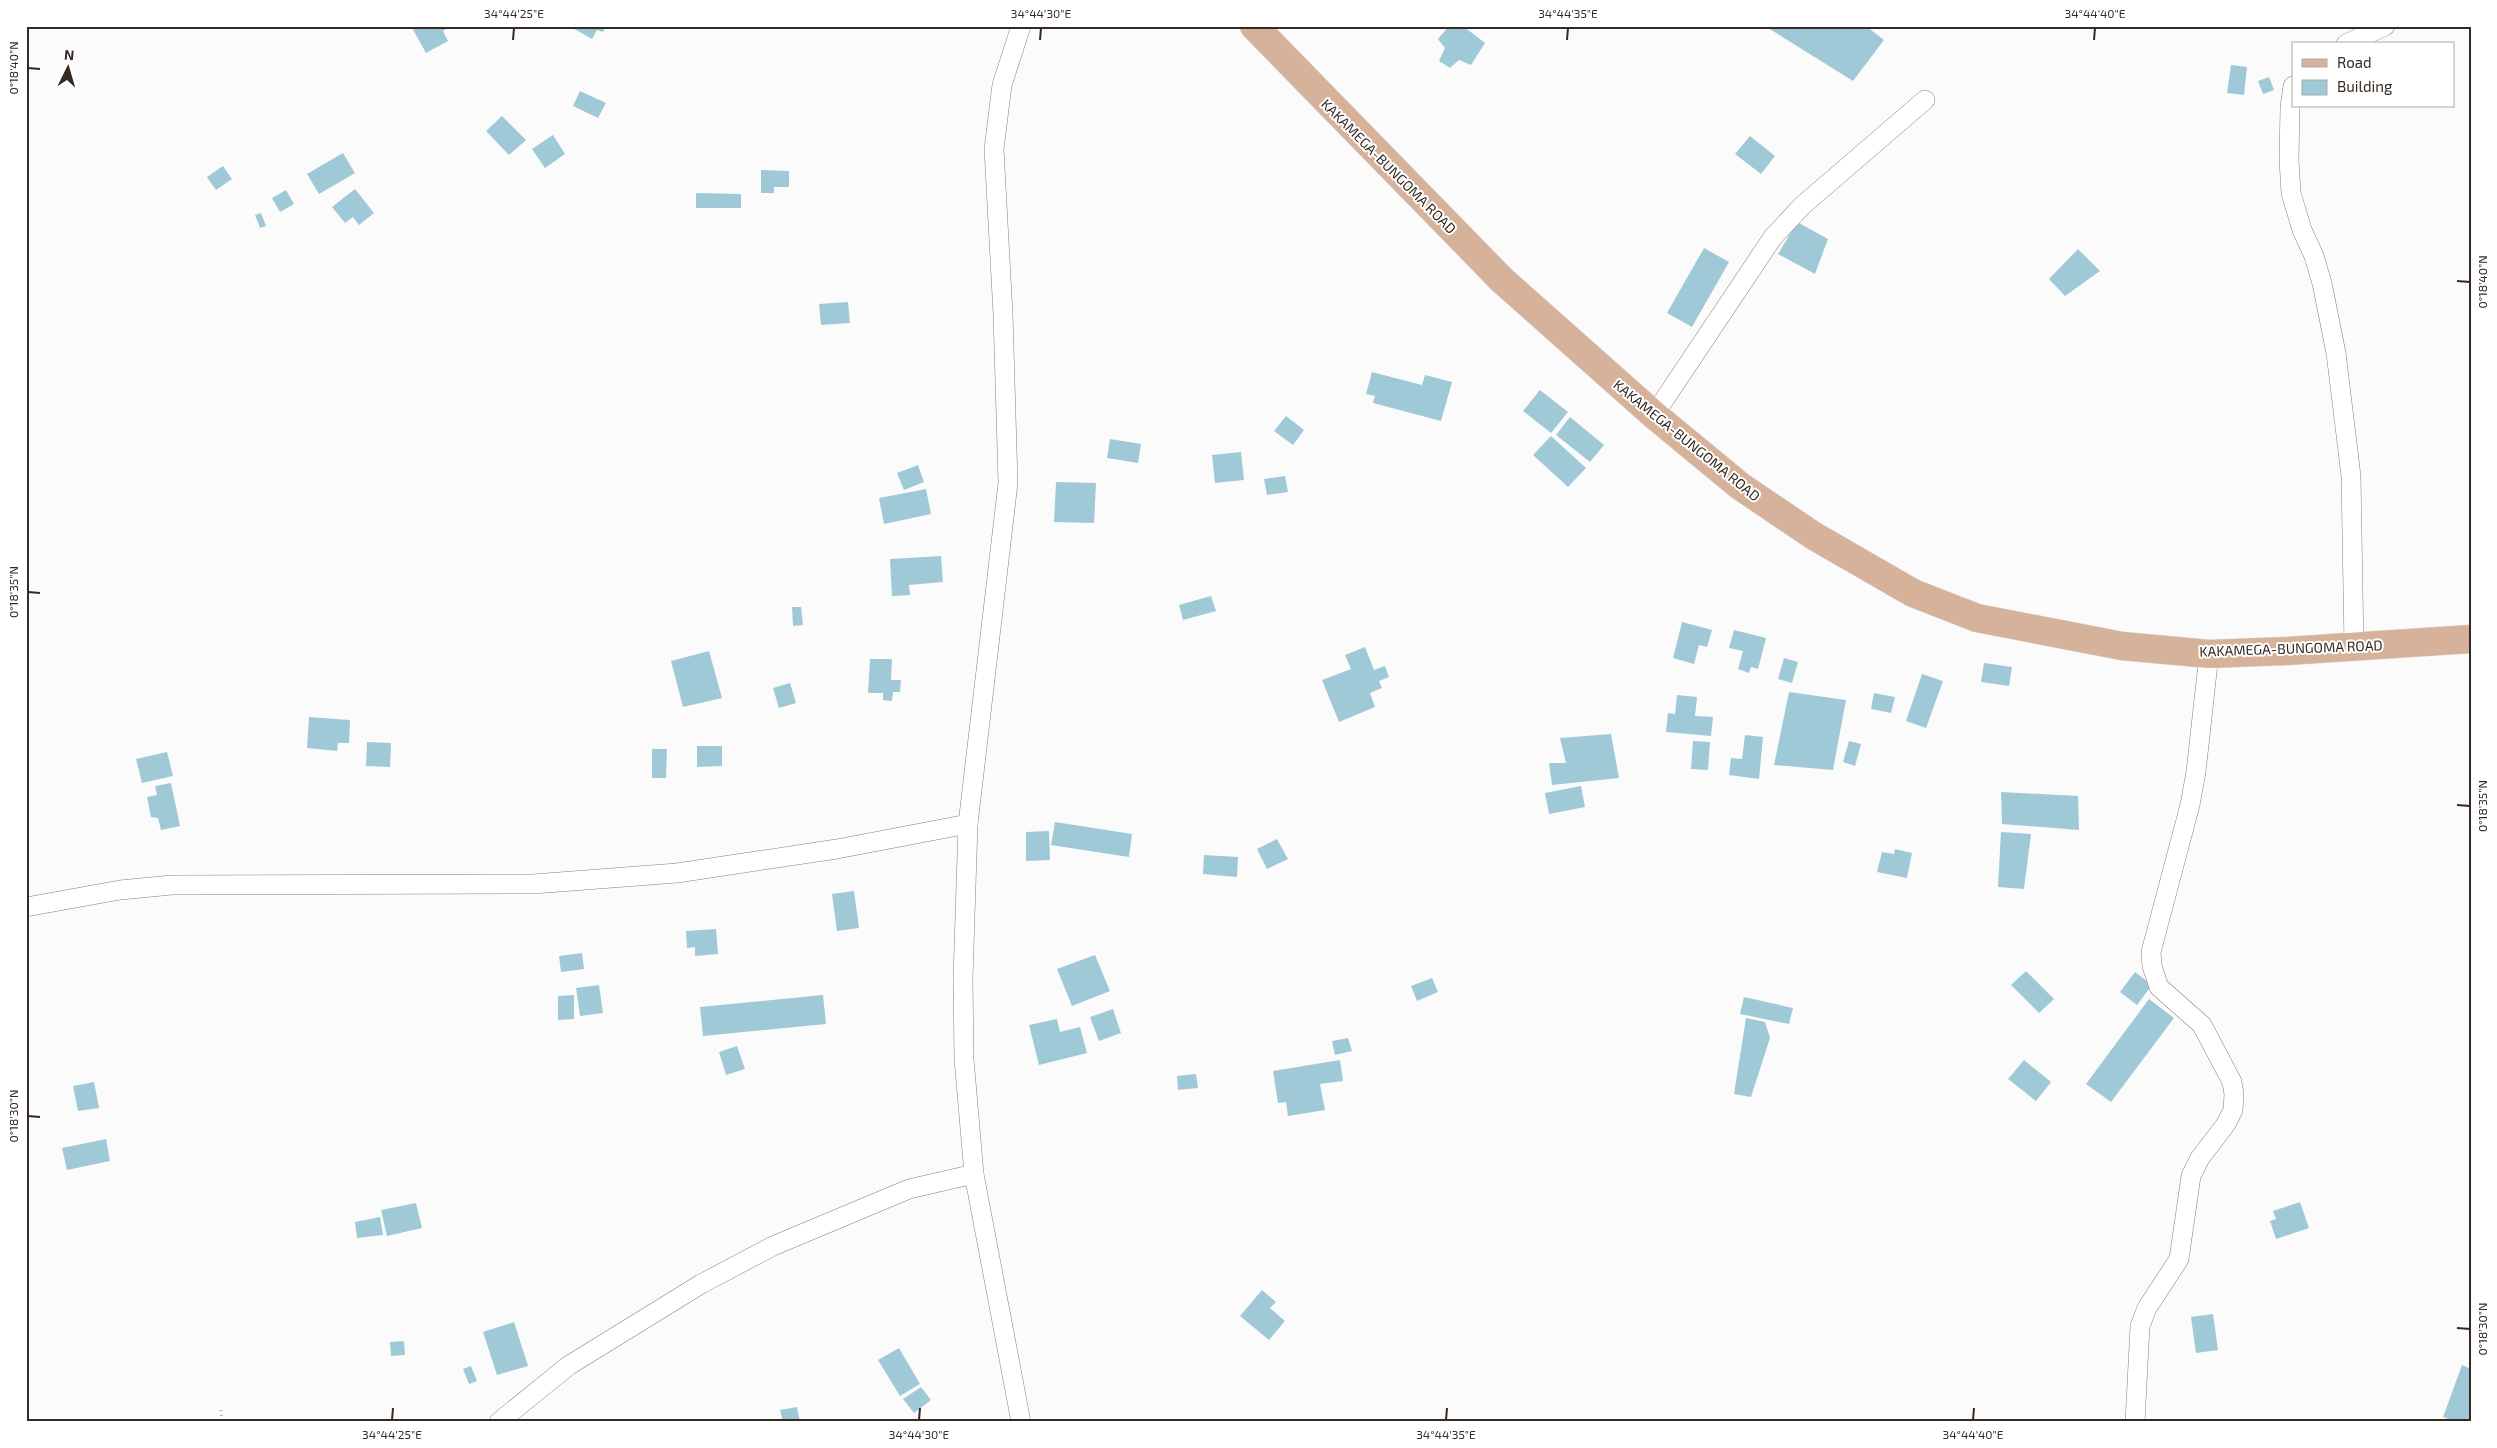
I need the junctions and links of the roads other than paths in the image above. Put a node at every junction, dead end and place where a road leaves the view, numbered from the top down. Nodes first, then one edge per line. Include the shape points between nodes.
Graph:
1 (1021, 26) edge
2 (1254, 26) edge
3 (2385, 26) edge
4 (2350, 42) edge
5 (1925, 100) dead end
6 (2292, 100) edge
7 (1654, 415) junction
8 (2471, 639) edge
9 (2354, 646) junction
10 (2209, 654) junction
11 (968, 824) junction
12 (26, 907) edge
13 (974, 1174) junction
14 (499, 1422) edge
15 (1020, 1422) edge
16 (2134, 1422) edge

1 - 11 street via 1002,85 994,149 1008,483
2 - 7 main road, KAKAMEGA-BUNGOMA ROAD via 1502,280
3 - 4 street
5 - 7 street via 1803,204 1773,237
6 - 9 street via 2292,193 2322,283 2336,353 2351,476
7 - 10 main road, KAKAMEGA-BUNGOMA ROAD via 1756,498 1913,593 1977,618 2122,646
8 - 9 main road, KAKAMEGA-BUNGOMA ROAD
9 - 10 main road, KAKAMEGA-BUNGOMA ROAD
10 - 16 street via 2190,805 2151,952 2159,987 2202,1025 2232,1082 2233,1110 2191,1176 2178,1259 2147,1308 2140,1326
11 - 12 street via 837,849 677,873 533,884 172,885 120,890
11 - 13 street via 964,1058
13 - 14 street via 909,1189 773,1246 701,1284 568,1366
13 - 15 street

